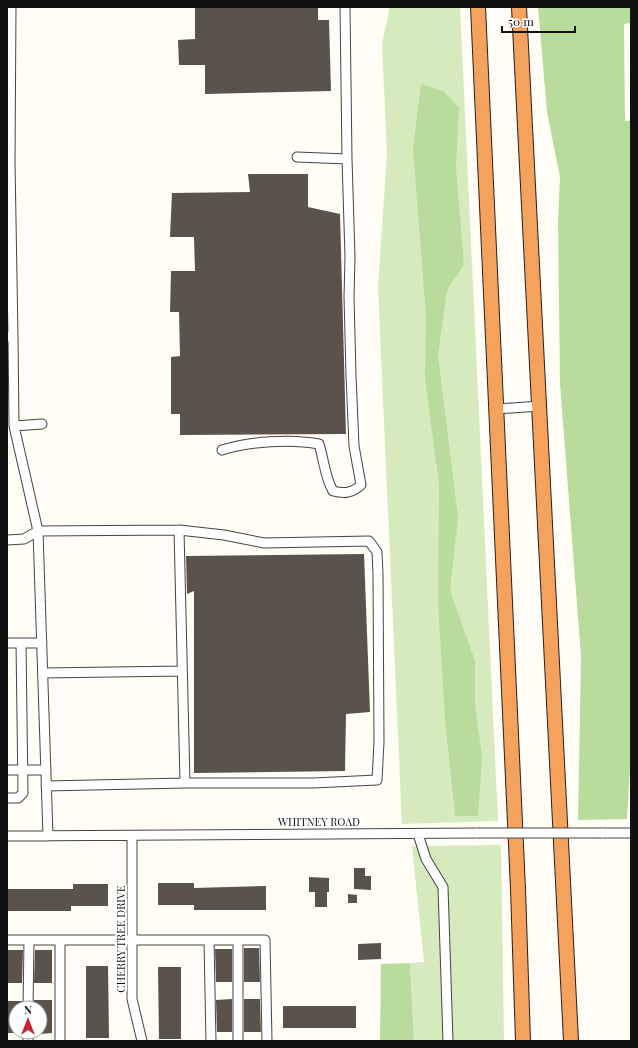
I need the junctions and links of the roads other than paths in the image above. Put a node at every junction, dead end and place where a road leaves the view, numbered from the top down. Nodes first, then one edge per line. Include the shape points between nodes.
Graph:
1 (11, 7) edge
2 (345, 7) edge
3 (478, 7) edge
4 (520, 7) edge
5 (8, 75) edge
6 (8, 91) edge
7 (297, 157) dead end
8 (347, 158) junction
9 (10, 337) edge
10 (540, 406) junction
11 (496, 409) junction
12 (42, 424) dead end
13 (14, 426) junction
14 (222, 450) dead end
15 (179, 530) junction
16 (38, 531) junction
17 (7, 540) edge
18 (7, 643) edge
19 (21, 643) junction
20 (42, 643) junction
21 (182, 671) junction
22 (43, 673) junction
23 (7, 770) edge
24 (24, 770) junction
25 (46, 770) junction
26 (185, 783) junction
27 (46, 786) junction
28 (7, 798) edge
29 (631, 833) edge
30 (418, 834) junction
31 (7, 836) edge
32 (48, 836) junction
33 (132, 836) junction
34 (7, 940) edge
35 (29, 940) junction
36 (134, 940) junction
37 (209, 940) junction
38 (238, 940) junction
39 (60, 941) junction
40 (28, 1000) edge
41 (60, 1041) edge
42 (142, 1041) edge
43 (211, 1041) edge
44 (238, 1041) edge
45 (267, 1041) edge
46 (448, 1041) edge
47 (522, 1041) edge
48 (571, 1041) edge

1 - 5 street
2 - 8 street
3 - 11 highway
4 - 10 highway
5 - 6 street
6 - 9 street
7 - 8 street
8 - 14 street via 350,257 348,297 354,446 361,485 354,491 333,491 327,482 320,444 304,441 238,445
9 - 13 street
10 - 11 street
10 - 48 highway
11 - 47 highway
12 - 13 street
13 - 16 street
15 - 16 street
15 - 21 street
15 - 26 street via 264,543 369,541 377,552 377,780
16 - 17 street via 24,539
16 - 20 street
18 - 19 street
19 - 20 street
19 - 24 street
20 - 22 street
21 - 22 street
21 - 26 street
22 - 25 street
23 - 24 street
24 - 25 street
24 - 28 street via 23,793 18,798
25 - 27 street
26 - 27 street
27 - 32 street
29 - 30 street, WHITNEY ROAD, bridge
30 - 33 street, WHITNEY ROAD
30 - 46 street via 426,859 443,887
31 - 32 street, WHITNEY ROAD
32 - 33 street, WHITNEY ROAD
33 - 36 street, CHERRY TREE DRIVE
34 - 35 street
35 - 39 street
35 - 40 street
36 - 37 street
36 - 39 street
36 - 42 street, CHERRY TREE DRIVE via 132,999
37 - 38 street
37 - 43 street
38 - 44 street
38 - 45 street via 265,940
39 - 41 street

